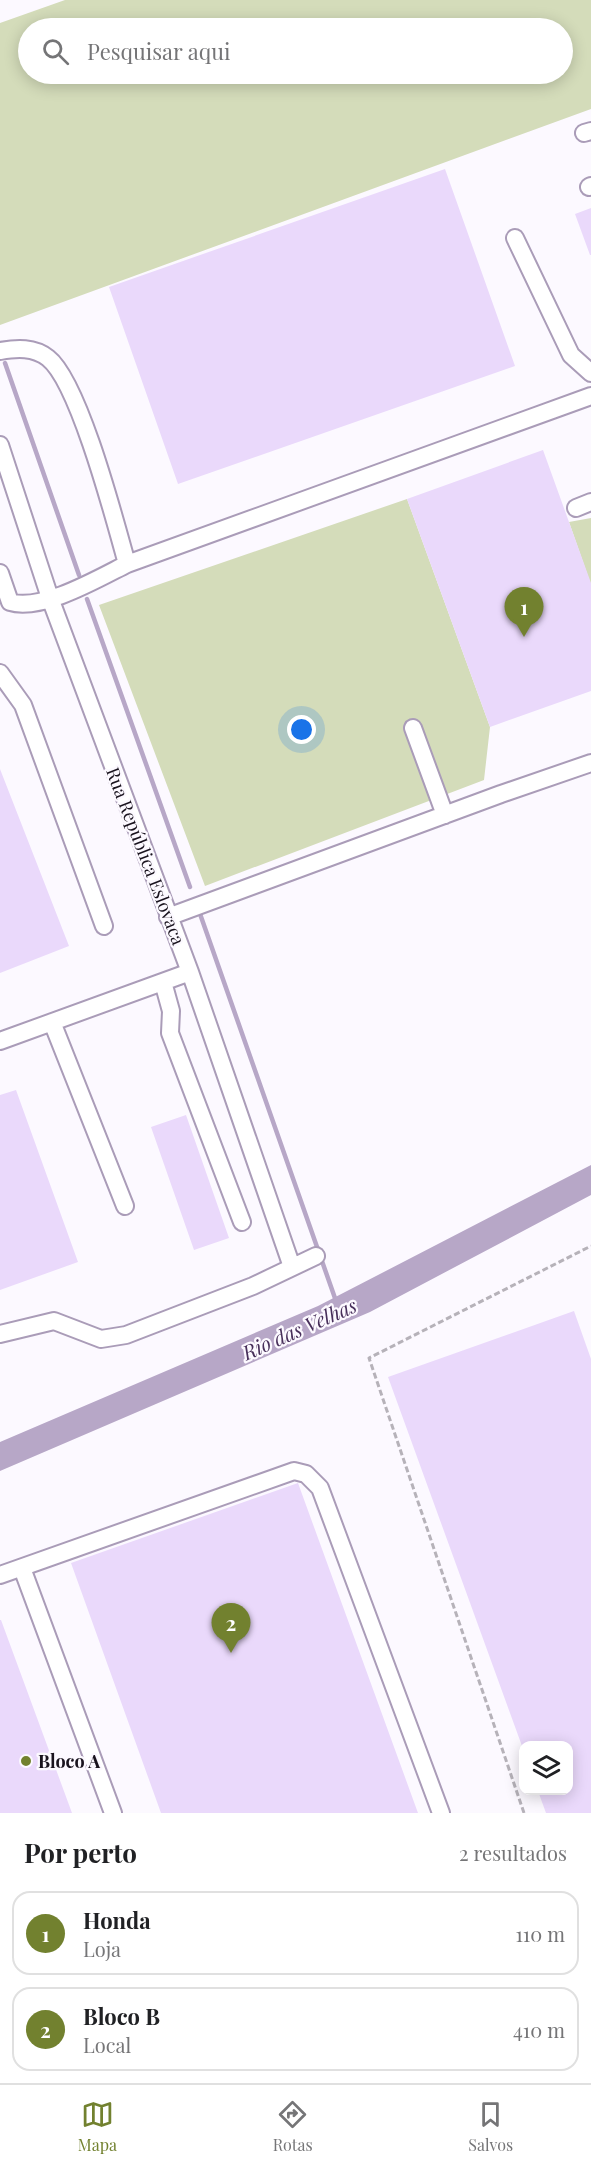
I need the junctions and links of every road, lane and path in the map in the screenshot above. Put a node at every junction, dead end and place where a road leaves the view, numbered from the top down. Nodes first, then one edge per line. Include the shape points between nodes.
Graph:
1 (515, 238) dead end
2 (0, 351) edge
3 (591, 373) edge
4 (591, 396) edge
5 (0, 445) edge
6 (127, 564) junction
7 (0, 573) edge
8 (50, 598) junction
9 (0, 673) edge
10 (413, 728) dead end
11 (591, 763) edge
12 (445, 815) junction
13 (168, 917) junction
14 (104, 926) dead end
15 (190, 972) junction
16 (164, 982) junction
17 (52, 1022) junction
18 (0, 1041) edge
19 (125, 1206) dead end
20 (242, 1222) dead end
21 (591, 1246) edge
22 (316, 1256) dead end
23 (292, 1267) junction
24 (0, 1334) edge
25 (22, 1568) junction
26 (0, 1575) edge
27 (113, 1813) edge
28 (441, 1813) edge
29 (525, 1813) edge

1 - 3 lane via 571,355
2 - 6 lane via 33,350 51,359 64,377 83,422
4 - 6 lane
5 - 8 lane, Rua República Eslovaca
6 - 8 lane
7 - 8 lane via 10,602 33,603
8 - 13 lane, Rua República Eslovaca
9 - 14 lane via 28,716
10 - 12 lane
11 - 12 lane
12 - 13 lane
13 - 15 lane, Rua República Eslovaca
15 - 16 lane
15 - 23 lane, Rua República Eslovaca
16 - 17 lane
16 - 20 lane via 171,1011 170,1033
17 - 18 lane
17 - 19 lane
21 - 29 path via 369,1358
22 - 23 lane
23 - 24 lane via 126,1335 101,1339 54,1320
25 - 26 lane
25 - 27 lane
25 - 28 lane via 294,1471 306,1474 320,1488

